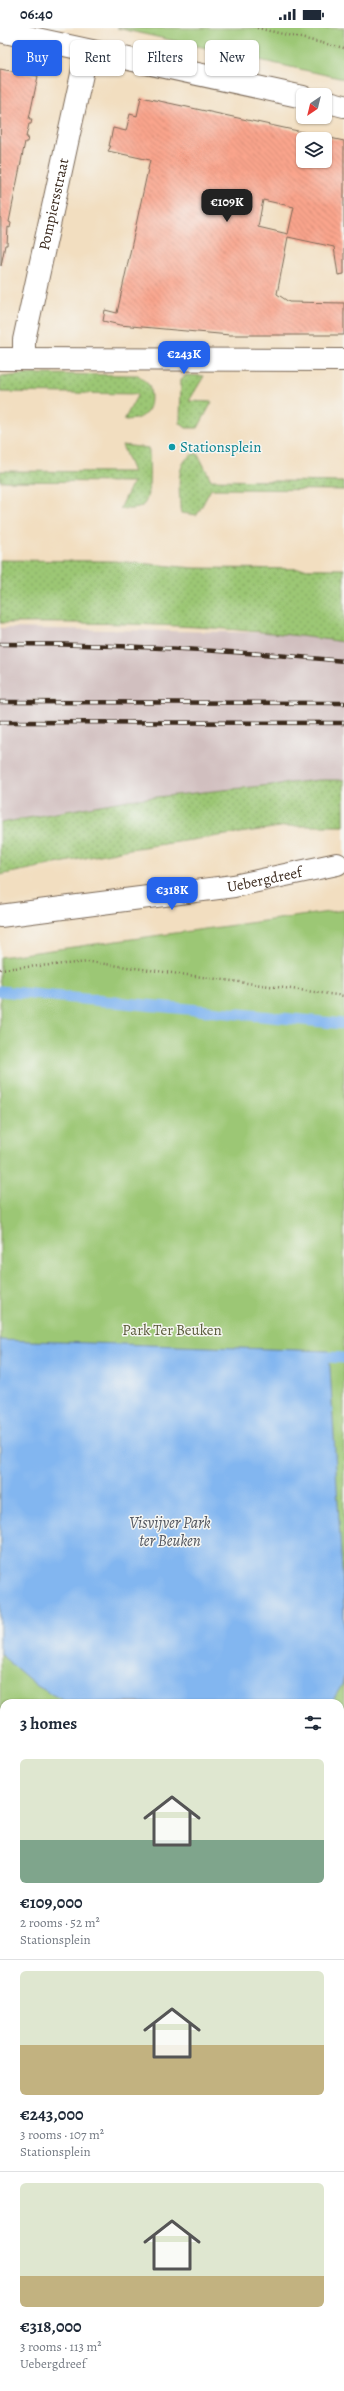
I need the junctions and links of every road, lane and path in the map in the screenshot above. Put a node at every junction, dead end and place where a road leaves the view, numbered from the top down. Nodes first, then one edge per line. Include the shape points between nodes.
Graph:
1 (257, 28) edge
2 (0, 31) edge
3 (70, 47) edge
4 (344, 48) edge
5 (125, 59) edge
6 (82, 76) edge
7 (296, 96) edge
8 (332, 103) edge
9 (344, 106) edge
10 (24, 358) junction
11 (0, 359) edge
12 (344, 360) edge
13 (337, 864) dead end
14 (0, 916) edge
15 (0, 969) edge
16 (344, 996) edge

1 - 4 path
2 - 3 street
5 - 7 street
6 - 10 street, Pompiersstraat via 24,340
8 - 9 street
10 - 11 street
10 - 12 street
13 - 14 street, Uebergdreef via 234,886
15 - 16 path via 90,962

